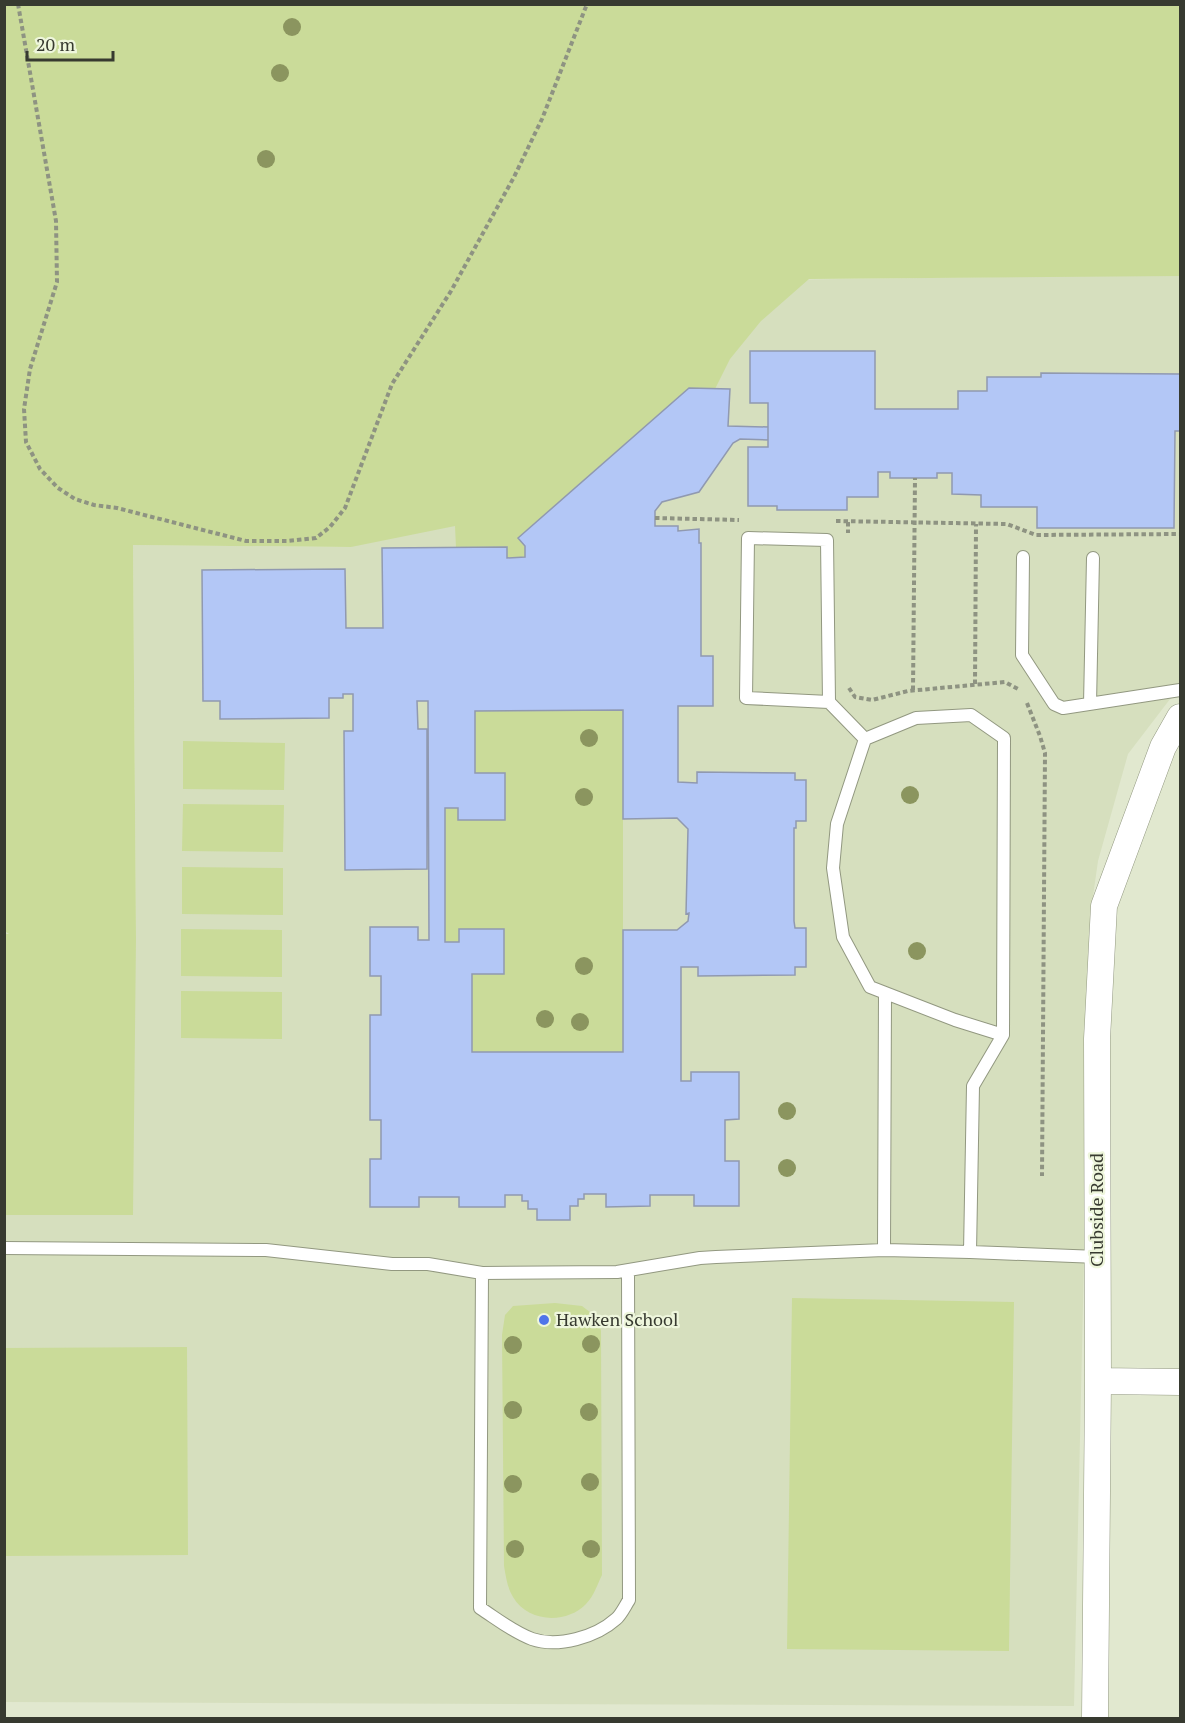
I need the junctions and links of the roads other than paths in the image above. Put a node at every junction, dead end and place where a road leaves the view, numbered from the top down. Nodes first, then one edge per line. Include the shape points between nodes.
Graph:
1 (1023, 556) dead end
2 (1093, 558) dead end
3 (1180, 690) edge
4 (829, 702) junction
5 (1090, 704) junction
6 (1180, 717) edge
7 (866, 739) junction
8 (885, 993) junction
9 (1003, 1035) junction
10 (4, 1248) edge
11 (884, 1250) junction
12 (970, 1252) junction
13 (1098, 1257) junction
14 (628, 1270) junction
15 (482, 1273) junction
16 (1098, 1381) junction
17 (1180, 1382) edge
18 (1095, 1719) edge

1 - 5 lane via 1022,655 1054,704 1063,708
2 - 5 lane
3 - 5 lane
4 - 4 lane via 827,540 748,538 746,698
4 - 7 lane
6 - 13 street, Clubside Road via 1163,747 1104,906 1097,1039
7 - 8 lane via 837,824 833,868 843,937 870,987
7 - 9 lane via 916,718 971,716 1004,738
8 - 9 lane
8 - 11 lane
9 - 12 lane via 973,1086
10 - 15 lane via 266,1250 392,1264 428,1264
11 - 12 lane
11 - 14 lane via 700,1258
12 - 13 lane
13 - 16 street, Clubside Road
14 - 15 lane
14 - 15 lane via 629,1600 618,1618 600,1630 559,1642 535,1640 480,1608
16 - 17 street
16 - 18 street, Clubside Road

